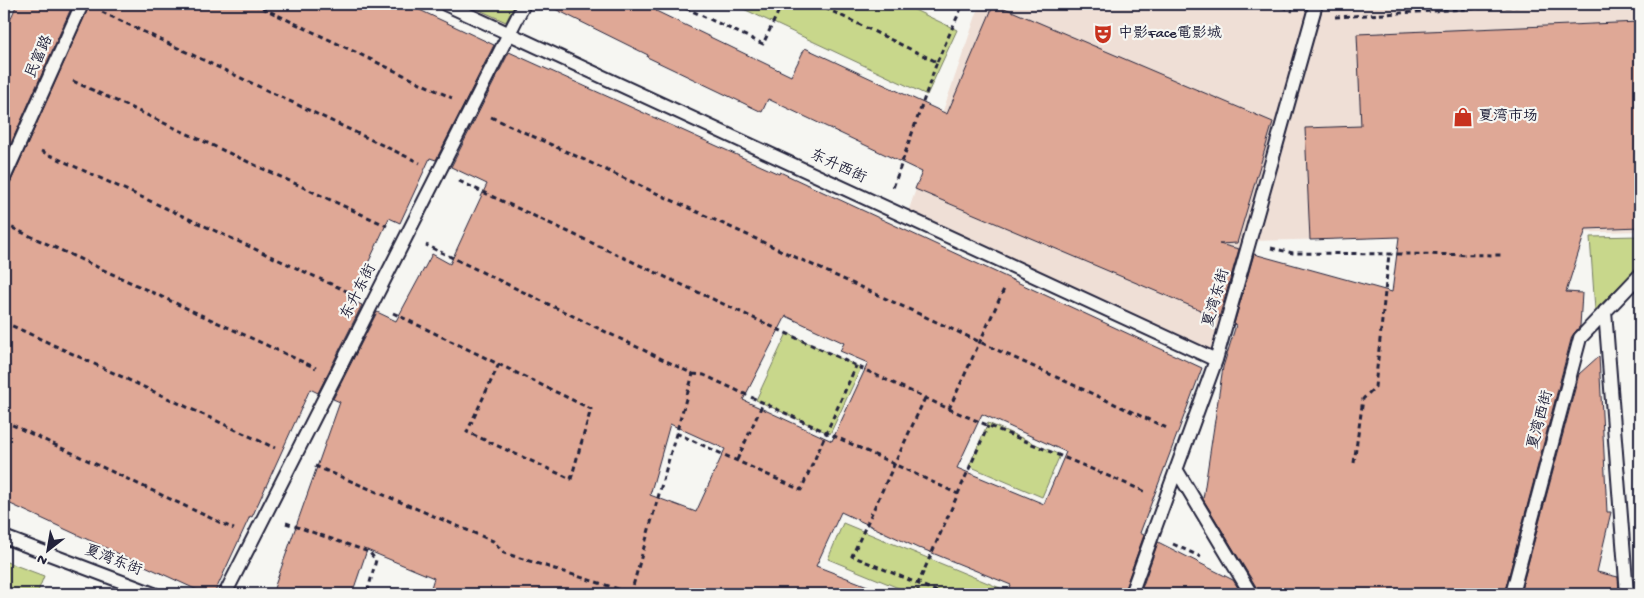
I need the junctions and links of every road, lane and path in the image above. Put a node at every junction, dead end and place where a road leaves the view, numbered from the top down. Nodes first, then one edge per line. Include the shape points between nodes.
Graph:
1 (7, 4) edge
2 (254, 4) edge
3 (445, 4) edge
4 (524, 4) edge
5 (677, 4) edge
6 (782, 4) edge
7 (817, 4) edge
8 (962, 4) edge
9 (1274, 4) edge
10 (1316, 4) edge
11 (1408, 4) edge
12 (1546, 4) edge
13 (88, 6) edge
14 (4, 12) edge
15 (1409, 12) junction
16 (1312, 19) junction
17 (509, 33) junction
18 (937, 62) junction
19 (52, 71) junction
20 (471, 107) junction
21 (20, 141) junction
22 (438, 172) junction
23 (4, 178) edge
24 (886, 207) junction
25 (4, 224) edge
26 (406, 236) junction
27 (1249, 242) junction
28 (1389, 254) junction
29 (1502, 255) dead end
30 (1015, 267) junction
31 (1640, 275) edge
32 (372, 303) junction
33 (1605, 311) junction
34 (4, 322) edge
35 (979, 342) junction
36 (1216, 360) junction
37 (500, 364) junction
38 (856, 366) junction
39 (693, 374) junction
40 (335, 376) junction
41 (925, 398) junction
42 (763, 403) junction
43 (949, 409) junction
44 (4, 421) edge
45 (988, 426) junction
46 (827, 432) junction
47 (676, 433) junction
48 (1188, 438) junction
49 (294, 457) junction
50 (737, 460) junction
51 (1354, 463) dead end
52 (894, 464) junction
53 (1176, 469) junction
54 (958, 494) junction
55 (1165, 500) junction
56 (264, 516) junction
57 (1153, 534) junction
58 (4, 537) edge
59 (253, 538) junction
60 (1205, 559) dead end
61 (918, 584) junction
62 (154, 594) edge
63 (224, 594) edge
64 (367, 594) edge
65 (918, 594) edge
66 (943, 594) edge
67 (1131, 594) edge
68 (1251, 594) edge
69 (1512, 594) edge
70 (1627, 594) edge

1 - 14 path
2 - 20 path
3 - 17 lane, 东升西街
4 - 17 lane, 东升东街
5 - 6 path via 763,44
7 - 18 path
8 - 18 path
9 - 16 path
10 - 16 lane, 夏湾东街
11 - 15 path
12 - 15 path
13 - 19 lane, 民富路
13 - 22 path
15 - 16 path
16 - 27 lane, 夏湾东街
17 - 20 lane, 东升东街
17 - 24 lane, 东升西街
18 - 24 path
19 - 21 lane, 民富路
19 - 26 path
20 - 22 lane, 东升东街
20 - 35 path
21 - 23 lane, 民富路
21 - 32 path
22 - 26 lane, 东升东街
22 - 38 path
24 - 30 lane, 东升西街
25 - 40 path
26 - 32 lane, 东升东街
26 - 39 path
27 - 28 path via 1293,253
27 - 36 lane, 夏湾东街
28 - 29 path
28 - 51 path via 1375,387 1363,398
30 - 35 path
30 - 36 lane, 东升西街
31 - 33 lane, 夏湾西街
32 - 37 path
32 - 40 lane, 东升东街
33 - 69 lane, 夏湾西街 via 1580,338
33 - 70 lane
34 - 49 path
35 - 43 path
35 - 48 path
36 - 48 lane, 夏湾东街
37 - 37 path via 467,432 571,479 591,408
38 - 41 path
38 - 46 path
39 - 42 path via 704,375
39 - 47 path
40 - 49 lane, 东升东街
41 - 43 path
41 - 52 path
42 - 46 path
42 - 50 path
43 - 45 path
44 - 59 path
45 - 54 path
45 - 55 path
46 - 50 path via 801,490
46 - 52 path
47 - 49 path via 631,593 504,553 492,541
47 - 50 path
48 - 53 lane, 夏湾东街
49 - 56 lane, 东升东街
52 - 54 path
52 - 61 path via 852,556
53 - 55 lane, 夏湾东街
53 - 68 lane
54 - 61 path
55 - 57 lane, 夏湾东街
56 - 59 lane, 东升东街
56 - 64 path via 369,552 376,560
57 - 60 path
57 - 67 lane, 夏湾东街
58 - 62 lane, 夏湾东街
59 - 63 lane, 东升东街
61 - 65 path
61 - 66 path

